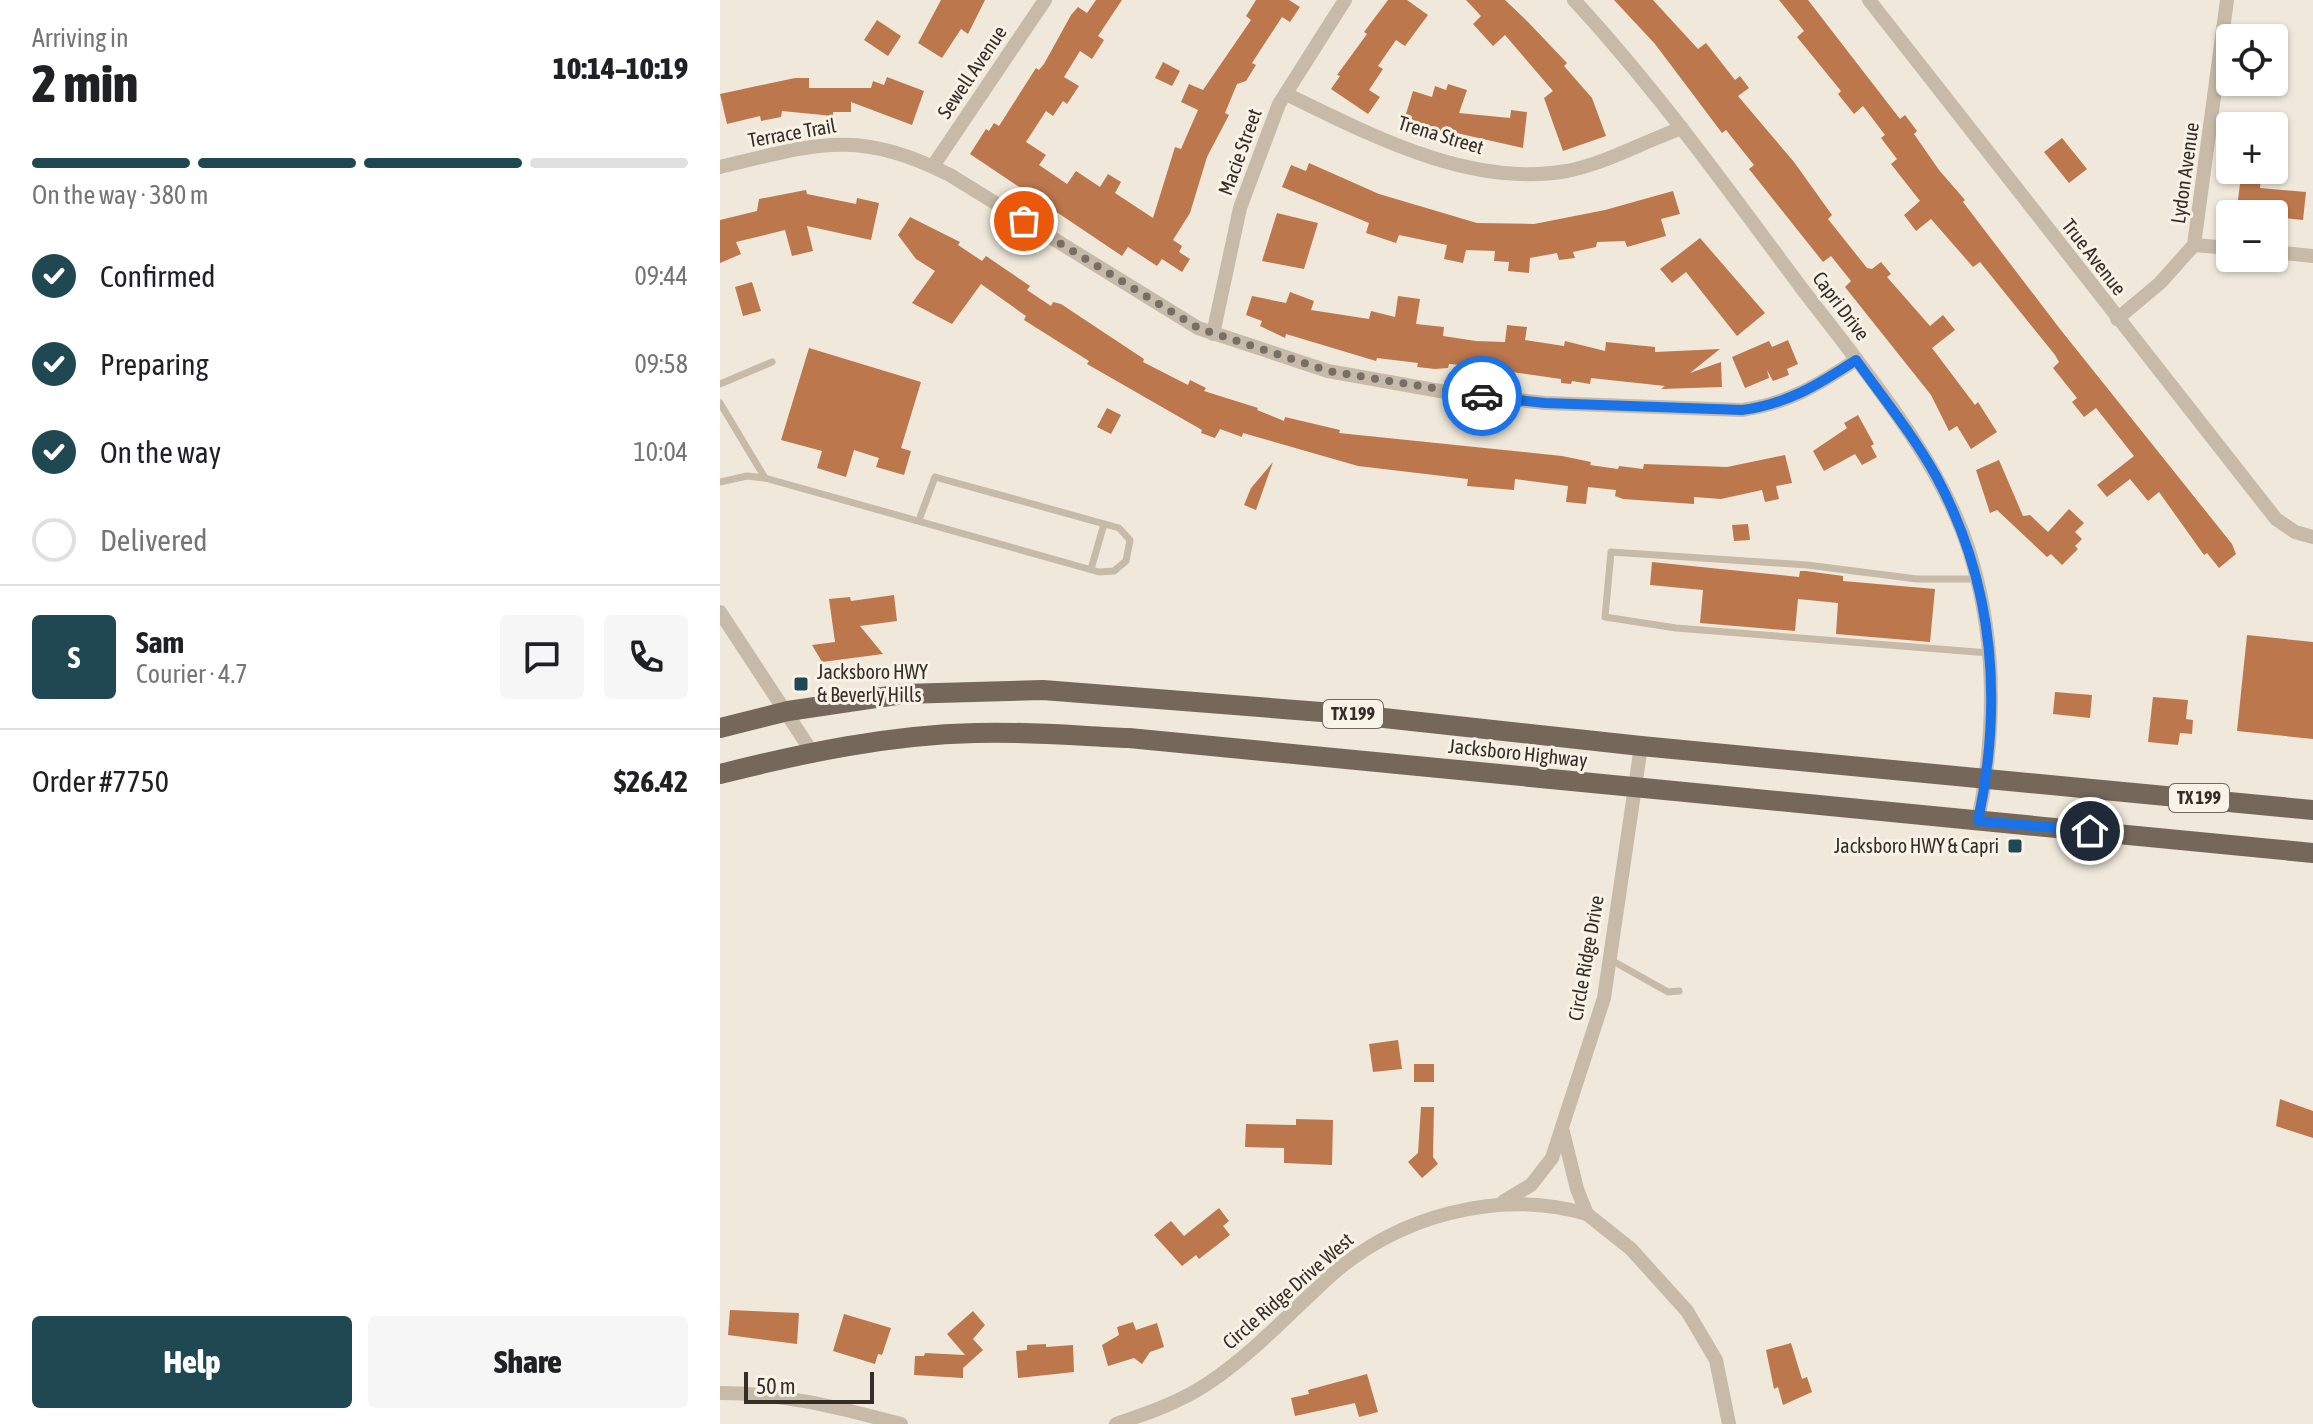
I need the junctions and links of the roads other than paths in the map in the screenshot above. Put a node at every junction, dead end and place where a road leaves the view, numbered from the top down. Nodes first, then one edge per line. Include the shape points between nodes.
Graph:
1 (1045, 0) edge
2 (1345, 0) edge
3 (1574, 0) edge
4 (1869, 0) edge
5 (2227, 0) edge
6 (1286, 94) junction
7 (1682, 128) junction
8 (933, 166) junction
9 (720, 167) edge
10 (2194, 245) junction
11 (2216, 247) edge
12 (2288, 253) edge
13 (2313, 256) edge
14 (2117, 319) junction
15 (1213, 334) junction
16 (1856, 360) junction
17 (772, 362) dead end
18 (720, 384) edge
19 (720, 403) edge
20 (765, 478) junction
21 (720, 481) edge
22 (919, 520) junction
23 (1104, 524) junction
24 (2313, 537) edge
25 (1091, 569) junction
26 (1976, 579) junction
27 (720, 612) edge
28 (1991, 653) junction
29 (788, 711) junction
30 (720, 728) edge
31 (1641, 746) junction
32 (812, 752) junction
33 (720, 774) edge
34 (1986, 779) junction
35 (1634, 788) junction
36 (2313, 810) edge
37 (1978, 821) junction
38 (2313, 853) edge
39 (1609, 959) junction
40 (1679, 991) dead end
41 (1563, 1131) junction
42 (1500, 1203) junction
43 (1587, 1214) junction
44 (720, 1393) edge
45 (901, 1424) edge
46 (1116, 1424) edge
47 (1729, 1424) edge

1 - 8 street, Sewell Avenue
2 - 6 street, Macie Street
3 - 7 street, Capri Drive
4 - 14 street, True Avenue
5 - 10 street, Lydon Avenue
6 - 7 street, Trena Street via 1361,131 1425,154 1472,169 1518,173 1602,162
6 - 15 street, Macie Street via 1240,208
7 - 16 street, Capri Drive
8 - 9 street, Terrace Trail via 911,155 847,143 807,146
8 - 15 street, Terrace Trail
10 - 11 street
10 - 14 street, Lydon Avenue
12 - 13 street
14 - 24 street, True Avenue via 2276,519
15 - 16 street, Terrace Trail via 1328,371 1545,403 1742,410 1773,406 1802,395
16 - 26 street, Capri Drive via 1935,473 1957,518
17 - 18 lane
19 - 20 lane
20 - 21 lane
20 - 22 lane
22 - 23 lane via 935,477
22 - 25 lane
23 - 25 lane
23 - 25 lane via 1119,528 1130,540 1126,561 1114,571
26 - 28 street, Capri Drive
26 - 28 lane via 1917,579 1807,565 1611,552 1605,617 1676,628
27 - 29 street
28 - 34 street, Capri Drive
29 - 30 main road, Jacksboro Highway / TX 199
29 - 31 main road, Jacksboro Highway / TX 199 via 903,694 1043,690 1347,714
29 - 32 street
31 - 34 main road, Jacksboro Highway / TX 199
31 - 35 street
32 - 33 main road, Jacksboro Highway / TX 199
32 - 35 main road, Jacksboro Highway / TX 199 via 975,733 1129,738
34 - 36 main road, Jacksboro Highway / TX 199
34 - 37 street, Capri Drive
35 - 37 main road, Jacksboro Highway / TX 199
35 - 39 street, Circle Ridge Drive
37 - 38 main road, Jacksboro Highway / TX 199
39 - 40 lane via 1668,992
39 - 41 street, Circle Ridge Drive via 1604,998
41 - 42 street, Circle Ridge Drive via 1552,1158 1531,1185
41 - 43 street, Circle Ridge Drive
42 - 43 street, Circle Ridge Drive West via 1529,1202
42 - 46 street, Circle Ridge Drive West via 1435,1217 1371,1245 1330,1276 1256,1348 1208,1383
43 - 47 street via 1631,1249 1687,1311 1716,1360
44 - 45 street via 808,1400

